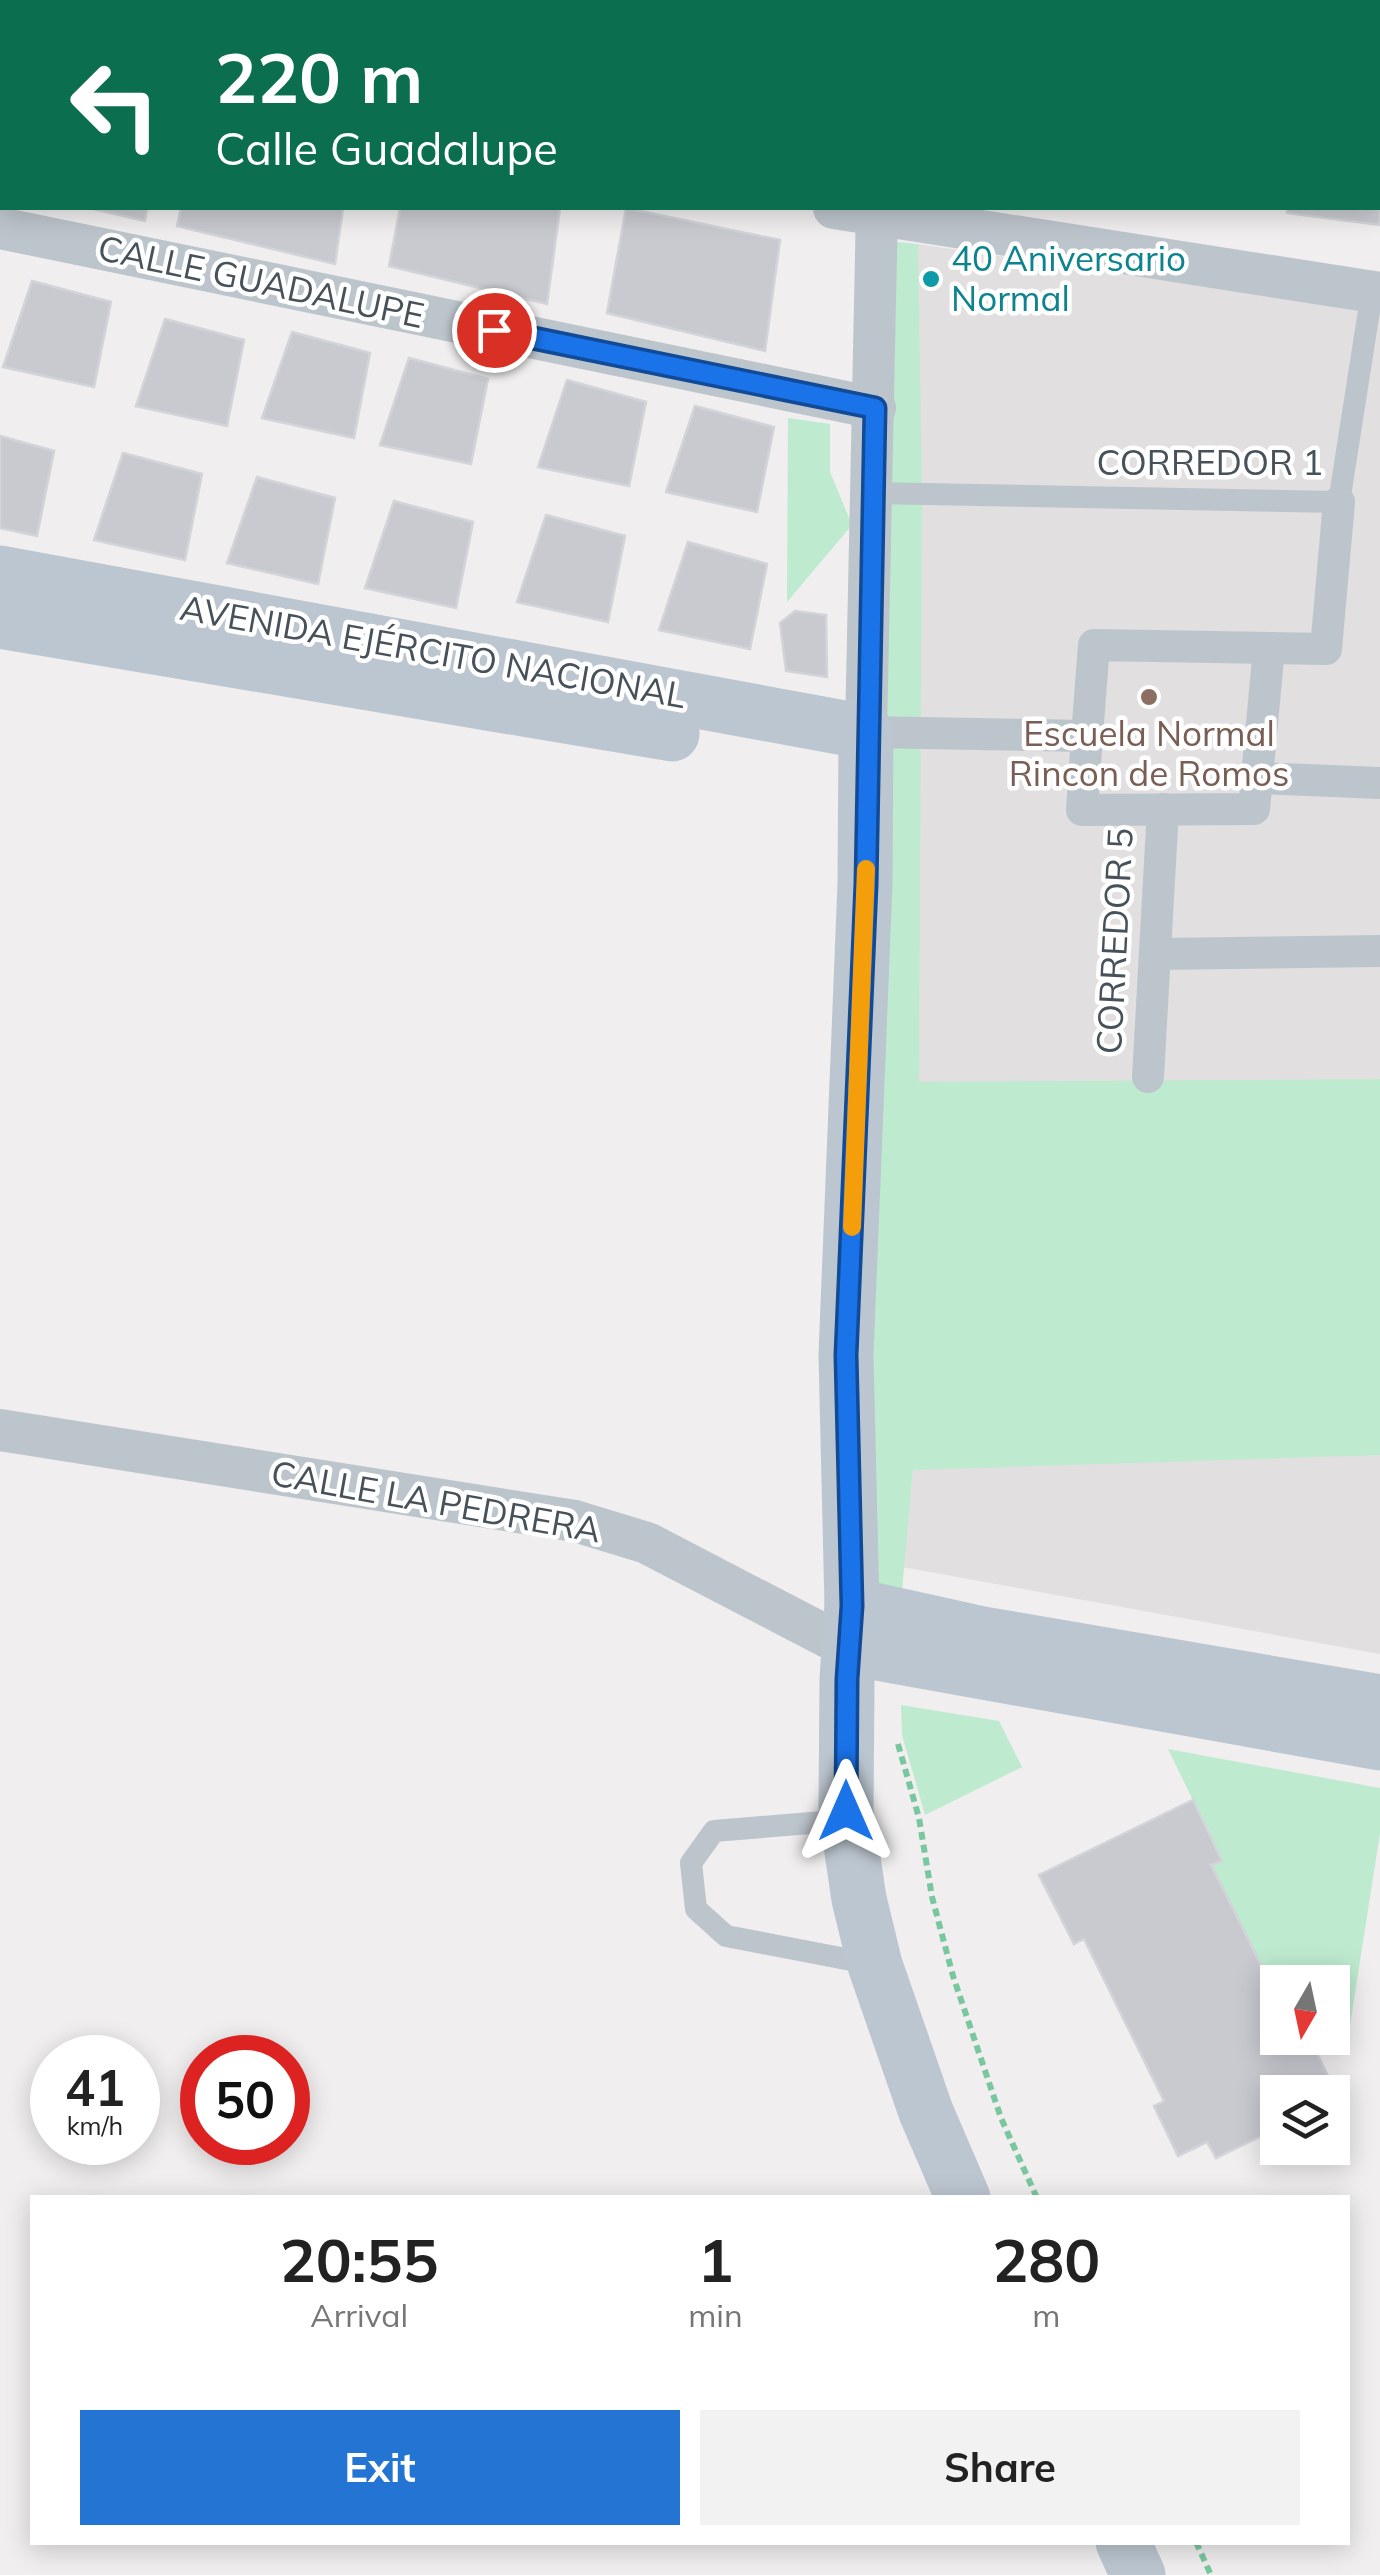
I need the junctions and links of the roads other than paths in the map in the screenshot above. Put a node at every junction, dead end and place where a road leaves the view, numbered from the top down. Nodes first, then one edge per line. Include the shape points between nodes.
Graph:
1 (877, 212) edge
2 (0, 228) edge
3 (1376, 293) edge
4 (875, 408) junction
5 (872, 492) junction
6 (1339, 502) junction
7 (0, 572) edge
8 (0, 621) edge
9 (1269, 648) junction
10 (1087, 736) junction
11 (866, 751) junction
12 (1257, 778) junction
13 (1380, 783) edge
14 (1163, 809) junction
15 (1380, 952) edge
16 (1155, 954) junction
17 (1148, 1077) dead end
18 (0, 1430) edge
19 (851, 1627) junction
20 (1380, 1702) edge
21 (1380, 1742) edge
22 (848, 1820) junction
23 (875, 1965) junction
24 (962, 2195) edge
25 (1124, 2545) edge
26 (1138, 2575) edge

1 - 3 street
1 - 4 street
2 - 4 street, CALLE GUADALUPE
3 - 6 lane, CORREDOR 1
4 - 5 street
5 - 6 lane, CORREDOR 1
5 - 11 street
6 - 9 street via 1326,649
7 - 11 main road, AVENIDA EJÉRCITO NACIONAL
8 - 11 main road, AVENIDA EJÉRCITO NACIONAL
9 - 10 street via 1094,645
9 - 12 street
10 - 11 street
10 - 14 street via 1082,810
11 - 19 main road via 846,1355
12 - 13 street
12 - 14 street via 1254,809
14 - 16 street, CORREDOR 5
15 - 16 street
16 - 17 street, CORREDOR 5
18 - 19 street, CALLE LA PEDRERA via 575,1521 647,1543
19 - 20 main road, CALLE LA PEDRERA via 982,1634
19 - 21 main road, CALLE LA PEDRERA
19 - 22 main road
22 - 23 main road
22 - 23 lane via 714,1831 691,1862 696,1908 726,1936
23 - 24 main road
25 - 26 main road

